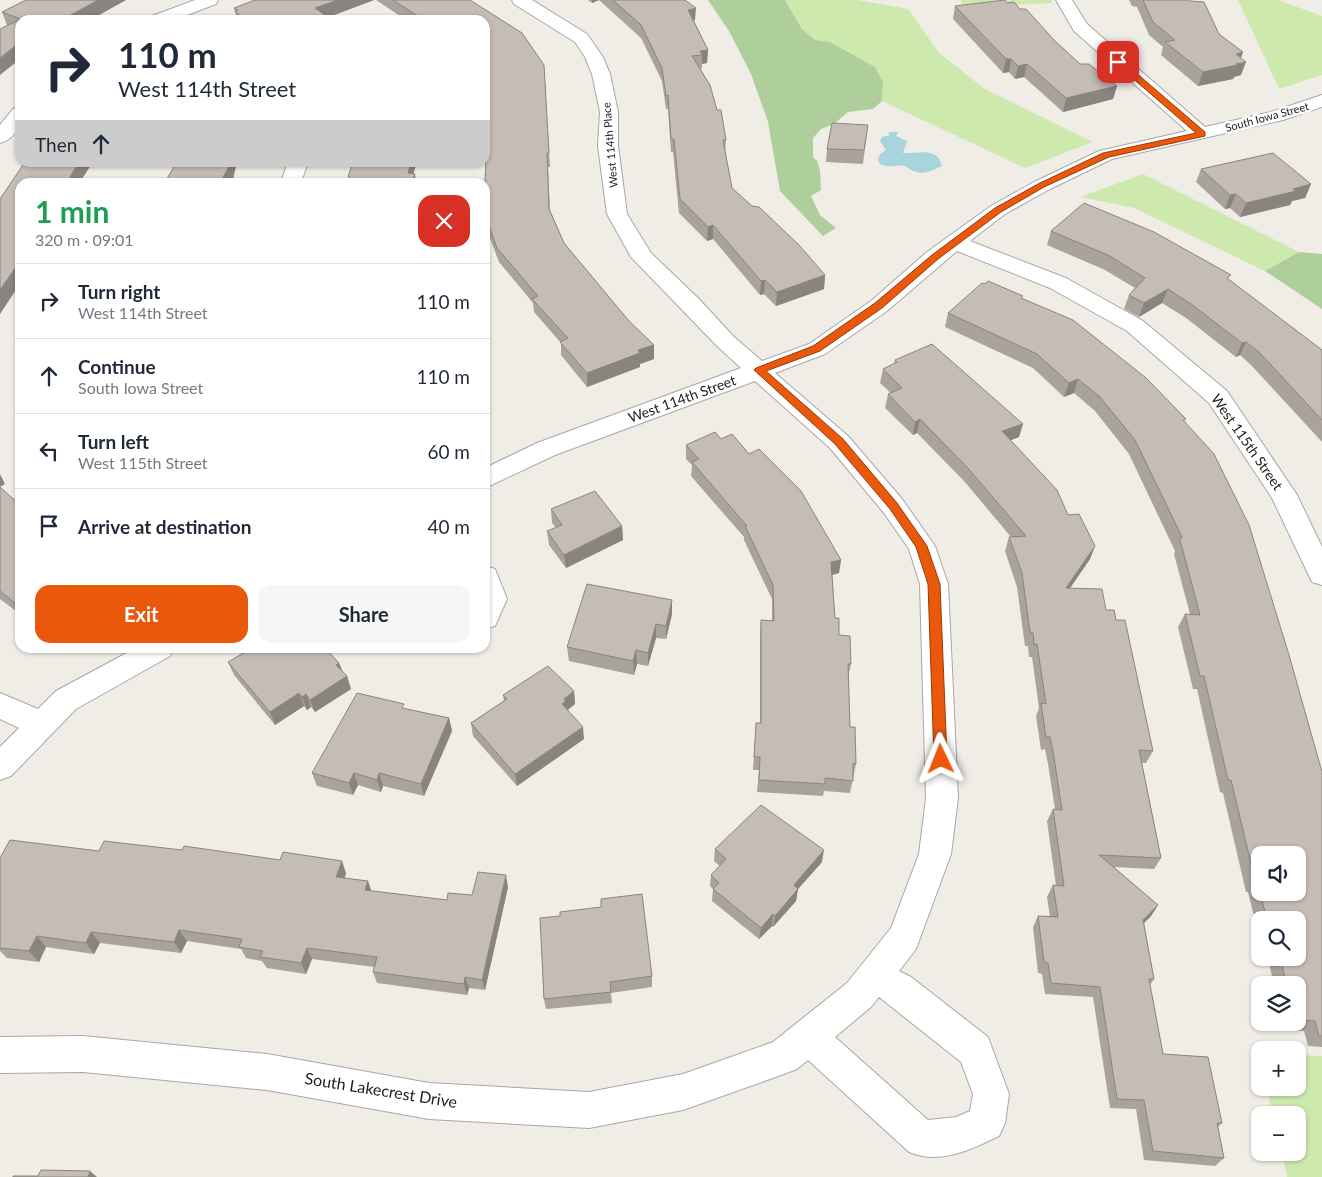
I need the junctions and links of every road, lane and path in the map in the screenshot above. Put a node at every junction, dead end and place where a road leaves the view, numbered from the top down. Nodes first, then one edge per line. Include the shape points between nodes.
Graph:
1 (210, 0) edge
2 (520, 0) edge
3 (1064, 0) edge
4 (171, 15) edge
5 (1322, 101) edge
6 (15, 119) edge
7 (1202, 134) junction
8 (0, 137) edge
9 (1041, 186) joint
10 (955, 242) junction
11 (767, 378) junction
12 (490, 477) edge
13 (1322, 575) edge
14 (490, 590) edge
15 (490, 606) edge
16 (151, 653) edge
17 (0, 705) edge
18 (42, 725) junction
19 (0, 767) edge
20 (874, 975) junction
21 (808, 1036) junction
22 (0, 1055) edge

1 - 4 street
2 - 11 street, West 114th Place via 581,38 594,57 609,112 608,146 617,214 642,257 726,342
3 - 7 street via 1080,27
5 - 7 street, South Iowa Street
6 - 8 street
7 - 9 street, South Iowa Street via 1106,155
9 - 10 street, West 114th Street via 998,210
10 - 11 street, West 114th Street via 879,306 817,349
10 - 13 street, West 115th Street via 978,254 1058,282 1135,326 1218,396 1284,495
11 - 12 street, West 114th Street via 546,449
11 - 20 street, South Lakecrest Drive via 839,442 893,506 922,546 934,584 942,798 935,854 904,938
14 - 15 street via 493,599
16 - 18 street via 66,700
17 - 18 street
18 - 19 street
20 - 21 street, South Lakecrest Drive via 859,995
20 - 21 street via 899,989 975,1050 991,1094 986,1123 958,1136 922,1139
21 - 22 street, South Lakecrest Drive via 784,1056 683,1092 589,1110 429,1100 267,1072 92,1055

